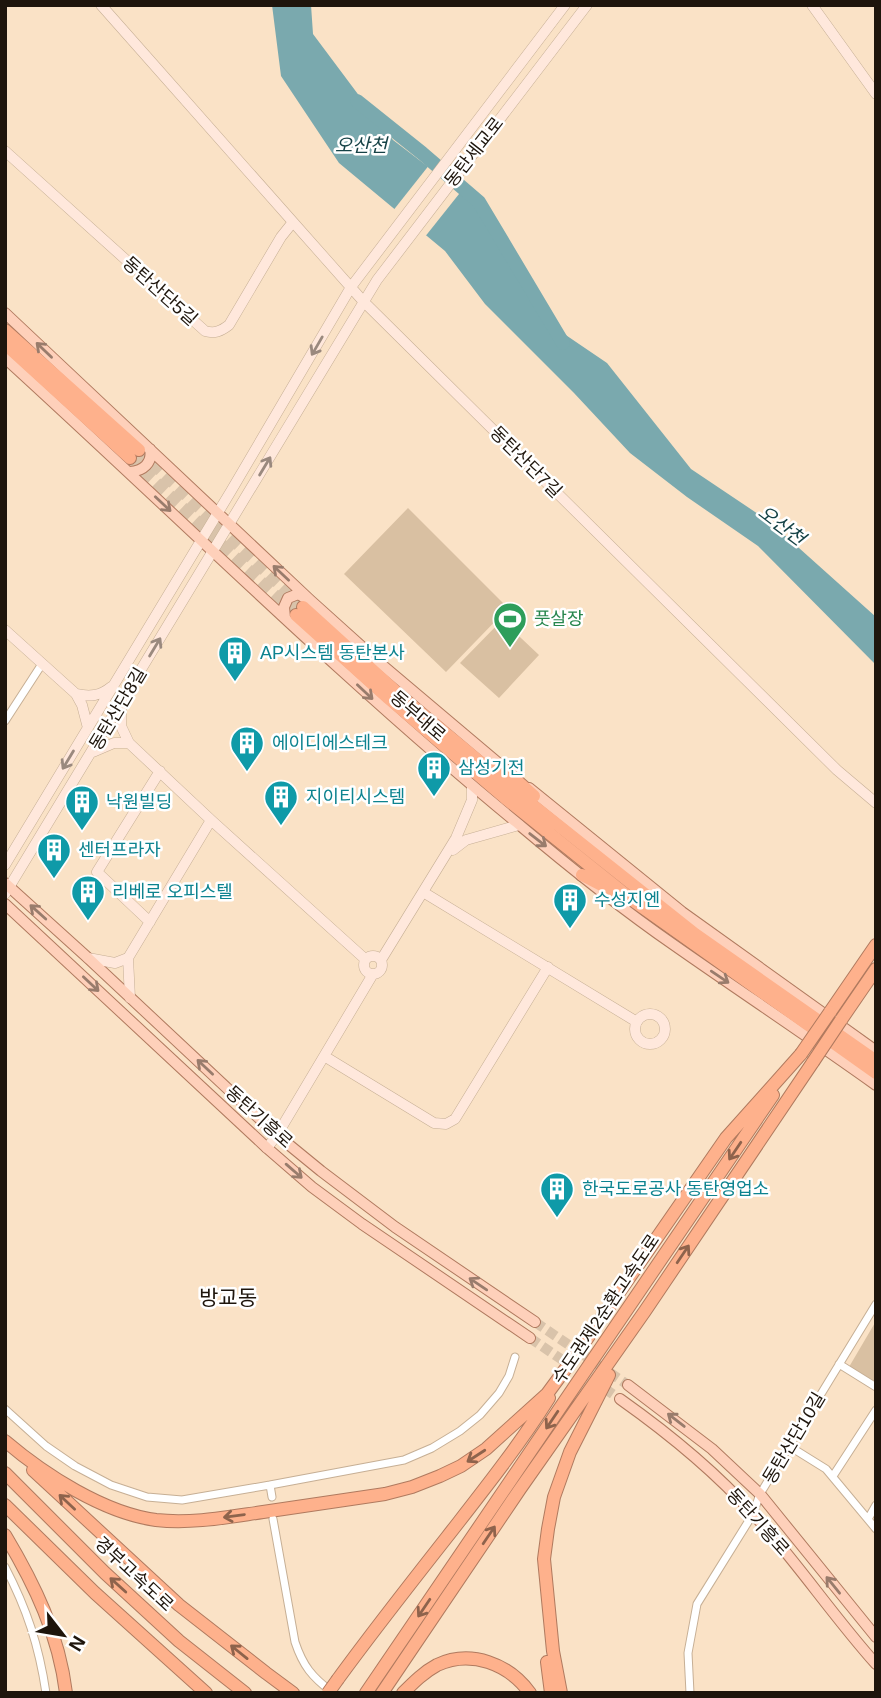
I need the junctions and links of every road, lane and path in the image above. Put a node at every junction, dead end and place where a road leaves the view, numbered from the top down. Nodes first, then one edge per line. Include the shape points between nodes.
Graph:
1 (101, 5) edge
2 (565, 5) edge
3 (587, 5) edge
4 (812, 5) edge
5 (876, 94) edge
6 (5, 151) edge
7 (293, 222) junction
8 (351, 287) junction
9 (363, 301) junction
10 (5, 313) edge
11 (5, 330) edge
12 (5, 344) edge
13 (5, 358) edge
14 (137, 457) junction
15 (218, 513) junction
16 (230, 525) junction
17 (202, 540) junction
18 (214, 551) junction
19 (299, 610) junction
20 (5, 630) edge
21 (42, 664) junction
22 (116, 682) junction
23 (75, 694) junction
24 (121, 704) junction
25 (5, 721) edge
26 (88, 728) junction
27 (129, 743) junction
28 (92, 752) junction
29 (498, 764) junction
30 (160, 771) junction
31 (472, 786) junction
32 (876, 803) edge
33 (211, 820) junction
34 (519, 825) junction
35 (444, 857) junction
36 (5, 865) edge
37 (582, 875) junction
38 (7, 888) edge
39 (423, 892) junction
40 (635, 902) junction
41 (5, 904) edge
42 (658, 905) junction
43 (150, 922) junction
44 (876, 944) edge
45 (88, 958) junction
46 (128, 958) junction
47 (365, 959) junction
48 (381, 960) junction
49 (548, 968) junction
50 (876, 969) edge
51 (373, 974) junction
52 (130, 998) junction
53 (637, 1022) dead end
54 (876, 1051) edge
55 (801, 1054) junction
56 (324, 1056) junction
57 (876, 1062) edge
58 (876, 1073) edge
59 (876, 1085) edge
60 (278, 1135) junction
61 (267, 1148) junction
62 (876, 1304) edge
63 (645, 1311) junction
64 (535, 1322) tunnel mouth
65 (530, 1338) tunnel mouth
66 (575, 1356) junction
67 (515, 1357) dead end
68 (839, 1364) junction
69 (628, 1384) tunnel mouth
70 (876, 1387) edge
71 (620, 1399) tunnel mouth
72 (5, 1409) edge
73 (876, 1410) edge
74 (5, 1442) edge
75 (789, 1446) junction
76 (5, 1474) edge
77 (833, 1476) junction
78 (270, 1485) junction
79 (760, 1494) junction
80 (272, 1497) dead end
81 (5, 1505) edge
82 (876, 1506) edge
83 (753, 1514) junction
84 (273, 1519) dead end
85 (868, 1519) junction
86 (876, 1529) edge
87 (5, 1535) edge
88 (544, 1559) junction
89 (5, 1567) edge
90 (874, 1634) edge
91 (876, 1664) edge
92 (368, 1690) edge
93 (46, 1693) edge
94 (65, 1693) edge
95 (206, 1693) edge
96 (245, 1693) edge
97 (293, 1693) edge
98 (330, 1693) edge
99 (382, 1693) edge
100 (403, 1693) edge
101 (530, 1693) edge
102 (551, 1693) edge
103 (561, 1693) edge
104 (690, 1693) edge

1 - 7 street
2 - 8 street, 동탄세교로
3 - 9 street, 동탄세교로
4 - 5 street
6 - 7 street, 동탄산단5길 via 211,333 229,325
7 - 8 street
8 - 9 street, 동탄산단7길
8 -> 15 street
16 -> 9 street
9 - 32 street, 동탄산단7길
14 -> 10 main road, 동부대로
11 - 14 highway, 동부대로
12 - 14 highway, 동부대로
13 - 14 main road, 동부대로
14 - 15 main road, 동부대로
14 -> 17 main road, 동부대로
15 - 16 main road, 동부대로
15 - 17 street, 동탄산단8길
16 - 18 street, 동탄산단8길
19 -> 16 main road, 동부대로
17 - 18 main road, 동부대로
17 - 22 street, 동탄산단8길
18 - 19 main road, 동부대로 via 248,585
24 -> 18 street, 동탄산단8길
19 - 29 main road, 동부대로 via 381,664
19 -> 31 main road, 동부대로 via 372,698
19 - 40 highway, 동부대로 via 388,698
19 - 42 highway, 동부대로
20 - 21 street
21 - 23 street
21 - 25 street
22 - 23 street via 99,695
22 - 26 street, 동탄산단8길
23 - 26 street
24 - 27 street via 121,726
24 - 28 street, 동탄산단8길
26 -> 36 street, 동탄산단8길
27 - 28 street via 114,743
27 - 30 street
28 - 38 street, 동탄산단8길
29 - 42 highway via 598,846
29 - 54 main road, 동부대로 via 682,912
30 - 33 street
30 - 43 street via 97,872
31 - 34 main road, 동부대로
31 - 35 street via 466,817
33 - 43 street
33 - 47 street
34 - 35 street via 466,840
34 -> 37 main road, 동부대로
35 - 39 street
37 - 40 highway
37 -> 59 main road, 동부대로 via 672,944
45 -> 38 main road, 동탄기흥로
39 - 48 street
39 - 49 street
40 - 58 highway, 동부대로
41 -> 61 main road, 동탄기흥로
42 - 57 highway, 동부대로
43 - 46 street
44 - 55 highway, 수도권제2순환고속도로, bridge
45 - 46 street via 115,963
45 - 52 main road, 동탄기흥로
46 - 52 street
47 - 48 street via 373,955
47 - 51 street via 364,968
48 - 51 street via 381,970
49 - 53 street
49 - 56 street via 455,1119 446,1124 434,1123
63 -> 50 highway, 수도권제2순환고속도로, bridge
51 - 56 street
60 -> 52 main road, 동탄기흥로
55 - 66 highway via 714,1154
55 -> 92 highway, 수도권제2순환고속도로
56 - 60 street
60 - 61 street
64 -> 60 main road, 동탄기흥로 via 369,1209
61 -> 65 main road, 동탄기흥로 via 362,1224
62 - 68 street, 동탄산단10길
63 - 88 highway via 570,1452 554,1497
99 -> 63 highway, 수도권제2순환고속도로
66 -> 74 highway via 547,1394 486,1449 440,1476 385,1494 207,1520 157,1520 83,1495
66 - 98 highway, bridge via 504,1464
67 - 78 street via 499,1394 480,1415 432,1448 404,1460
68 - 70 street
68 - 75 street, 동탄산단10길
79 -> 69 main road, 동탄기흥로 via 712,1449
71 - 83 main road, 동탄기흥로 via 682,1445
72 - 78 street via 75,1466 147,1497 181,1500
73 - 77 street
97 -> 74 highway via 179,1605
75 - 77 street
75 - 79 street, 동탄산단10길
96 -> 76 highway, 경부고속도로 via 114,1582
77 - 85 street
78 - 80 street
79 - 83 street, 동탄산단10길
90 -> 79 main road, 동탄기흥로
81 - 95 highway
82 - 85 street
83 - 91 main road, 동탄기흥로
83 - 104 street, 동탄산단10길 via 697,1604 688,1653
84 - 98 street via 295,1642 311,1675
85 - 86 street
87 - 94 highway via 51,1627
88 - 102 highway
88 - 103 highway
89 - 93 street via 37,1643
100 - 101 highway via 420,1676 455,1659 484,1660 504,1668

